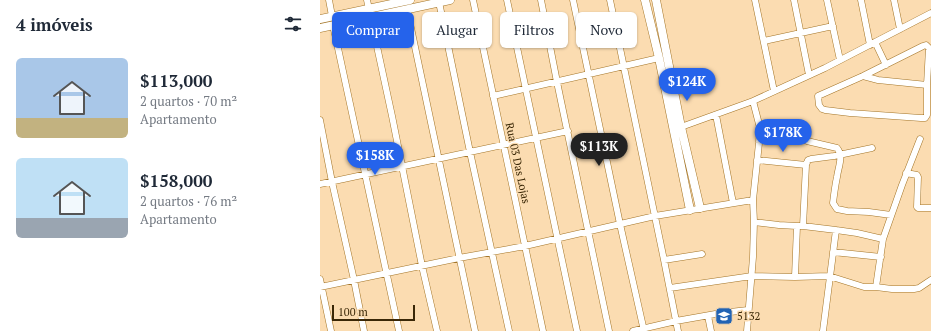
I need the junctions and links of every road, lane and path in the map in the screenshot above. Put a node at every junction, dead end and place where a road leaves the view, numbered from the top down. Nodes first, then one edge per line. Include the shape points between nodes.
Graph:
1 (329, 0) edge
2 (367, 0) edge
3 (450, 0) edge
4 (473, 0) edge
5 (507, 0) edge
6 (541, 0) edge
7 (573, 0) edge
8 (610, 0) edge
9 (645, 0) edge
10 (656, 0) edge
11 (755, 0) edge
12 (794, 0) edge
13 (827, 0) edge
14 (861, 0) edge
15 (894, 0) edge
16 (407, 2) edge
17 (439, 2) junction
18 (370, 12) edge
19 (373, 12) edge
20 (931, 13) edge
21 (332, 16) edge
22 (320, 19) edge
23 (332, 21) edge
24 (332, 22) edge
25 (833, 26) junction
26 (320, 28) edge
27 (900, 29) junction
28 (801, 33) junction
29 (764, 41) junction
30 (873, 44) junction
31 (339, 48) edge
32 (377, 48) edge
33 (659, 58) junction
34 (840, 60) junction
35 (886, 65) junction
36 (624, 66) junction
37 (589, 74) junction
38 (809, 75) junction
39 (863, 76) junction
40 (557, 82) junction
41 (927, 85) junction
42 (525, 89) junction
43 (774, 91) junction
44 (493, 96) junction
45 (753, 101) junction
46 (716, 115) junction
47 (320, 120) edge
48 (681, 127) junction
49 (760, 128) junction
50 (568, 131) junction
51 (535, 138) junction
52 (920, 138) dead end
53 (504, 145) junction
54 (872, 148) dead end
55 (470, 152) junction
56 (840, 155) junction
57 (438, 159) junction
58 (757, 160) junction
59 (806, 165) junction
60 (402, 167) junction
61 (906, 174) junction
62 (365, 175) junction
63 (332, 182) junction
64 (320, 184) edge
65 (753, 200) junction
66 (734, 203) junction
67 (700, 208) junction
68 (931, 208) edge
69 (690, 210) junction
70 (891, 215) junction
71 (655, 216) junction
72 (754, 222) junction
73 (620, 224) junction
74 (800, 226) junction
75 (836, 230) junction
76 (589, 231) junction
77 (558, 239) junction
78 (883, 239) junction
79 (525, 246) junction
80 (492, 252) junction
81 (833, 252) junction
82 (702, 254) dead end
83 (881, 257) junction
84 (459, 258) junction
85 (664, 260) junction
86 (422, 266) junction
87 (387, 273) junction
88 (752, 276) junction
89 (829, 276) junction
90 (795, 277) junction
91 (320, 279) edge
92 (354, 280) junction
93 (931, 280) edge
94 (321, 287) edge
95 (876, 287) junction
96 (670, 288) junction
97 (748, 310) junction
98 (708, 316) junction
99 (676, 321) junction
100 (644, 330) edge
101 (331, 331) edge
102 (364, 331) edge
103 (399, 331) edge
104 (437, 331) edge
105 (475, 331) edge
106 (509, 331) edge
107 (543, 331) edge
108 (577, 331) edge
109 (609, 331) edge
110 (633, 331) edge
111 (678, 331) edge
112 (711, 331) edge
113 (747, 331) edge
114 (823, 331) edge

1 - 21 street
2 - 18 street
3 - 17 street
4 - 44 street, Rua 03 Das Lojas
5 - 42 street
6 - 40 street
7 - 37 street
8 - 36 street
9 - 33 street
10 - 48 street
11 - 29 street
12 - 28 street
13 - 25 street
14 - 30 street
15 - 27 street
16 - 17 street
16 - 19 street
16 - 57 street
17 - 55 street
20 - 27 street
22 - 23 street
24 - 26 street
25 - 28 street
25 - 34 street
27 - 30 street
28 - 29 street
28 - 38 street
29 - 43 street
30 - 34 street
30 - 35 street
31 - 62 street
32 - 60 street
33 - 36 street
33 - 69 street
34 - 38 street
35 - 39 street
35 - 41 street via 926,45 929,48
36 - 37 street
36 - 71 street
37 - 40 street
37 - 73 street
38 - 43 street
39 - 41 street
39 - 41 street via 818,96 819,105 825,110 925,118
40 - 42 street
40 - 50 street
42 - 44 street
42 - 51 street
43 - 45 street
44 - 53 street, Rua 03 Das Lojas
45 - 46 street
45 - 49 street
46 - 48 street
46 - 66 street
47 - 63 street
48 - 67 street
49 - 56 street via 835,147
49 - 58 street
50 - 51 street
50 - 76 street
51 - 53 street
51 - 77 street
52 - 61 street
53 - 55 street
53 - 79 street, Rua 03 Das Lojas
54 - 56 street
55 - 57 street
55 - 80 street
56 - 59 street via 809,159
56 - 70 street via 833,203 835,207 847,211
57 - 60 street
57 - 84 street
58 - 59 street
58 - 65 street
59 - 74 street
60 - 62 street
60 - 86 street
61 - 68 street via 918,177 917,207
61 - 70 street
62 - 63 street
62 - 87 street
63 - 64 street
63 - 92 street
65 - 66 street
65 - 72 street
66 - 67 street
67 - 69 street
69 - 71 street
70 - 78 street
71 - 73 street
71 - 85 street
72 - 74 street
72 - 88 street
73 - 76 street
73 - 100 street
74 - 75 street
74 - 90 street
75 - 78 street
75 - 81 street
76 - 77 street
76 - 109 street
77 - 79 street
77 - 108 street
78 - 83 street
79 - 80 street
79 - 107 street, Rua 03 Das Lojas
80 - 84 street
80 - 106 street
81 - 83 street
81 - 89 street
82 - 85 street
83 - 95 street
84 - 86 street
84 - 105 street
85 - 96 street
86 - 87 street
86 - 104 street
87 - 92 street
87 - 103 street
88 - 90 street
88 - 96 street
88 - 97 street
89 - 90 street
89 - 95 street via 864,287
89 - 114 street
91 - 94 street
92 - 94 street
92 - 102 street
93 - 95 street via 914,289
94 - 101 street
96 - 99 street
97 - 98 street
97 - 113 street
98 - 99 street
98 - 112 street
99 - 100 street
99 - 111 street
100 - 110 street

